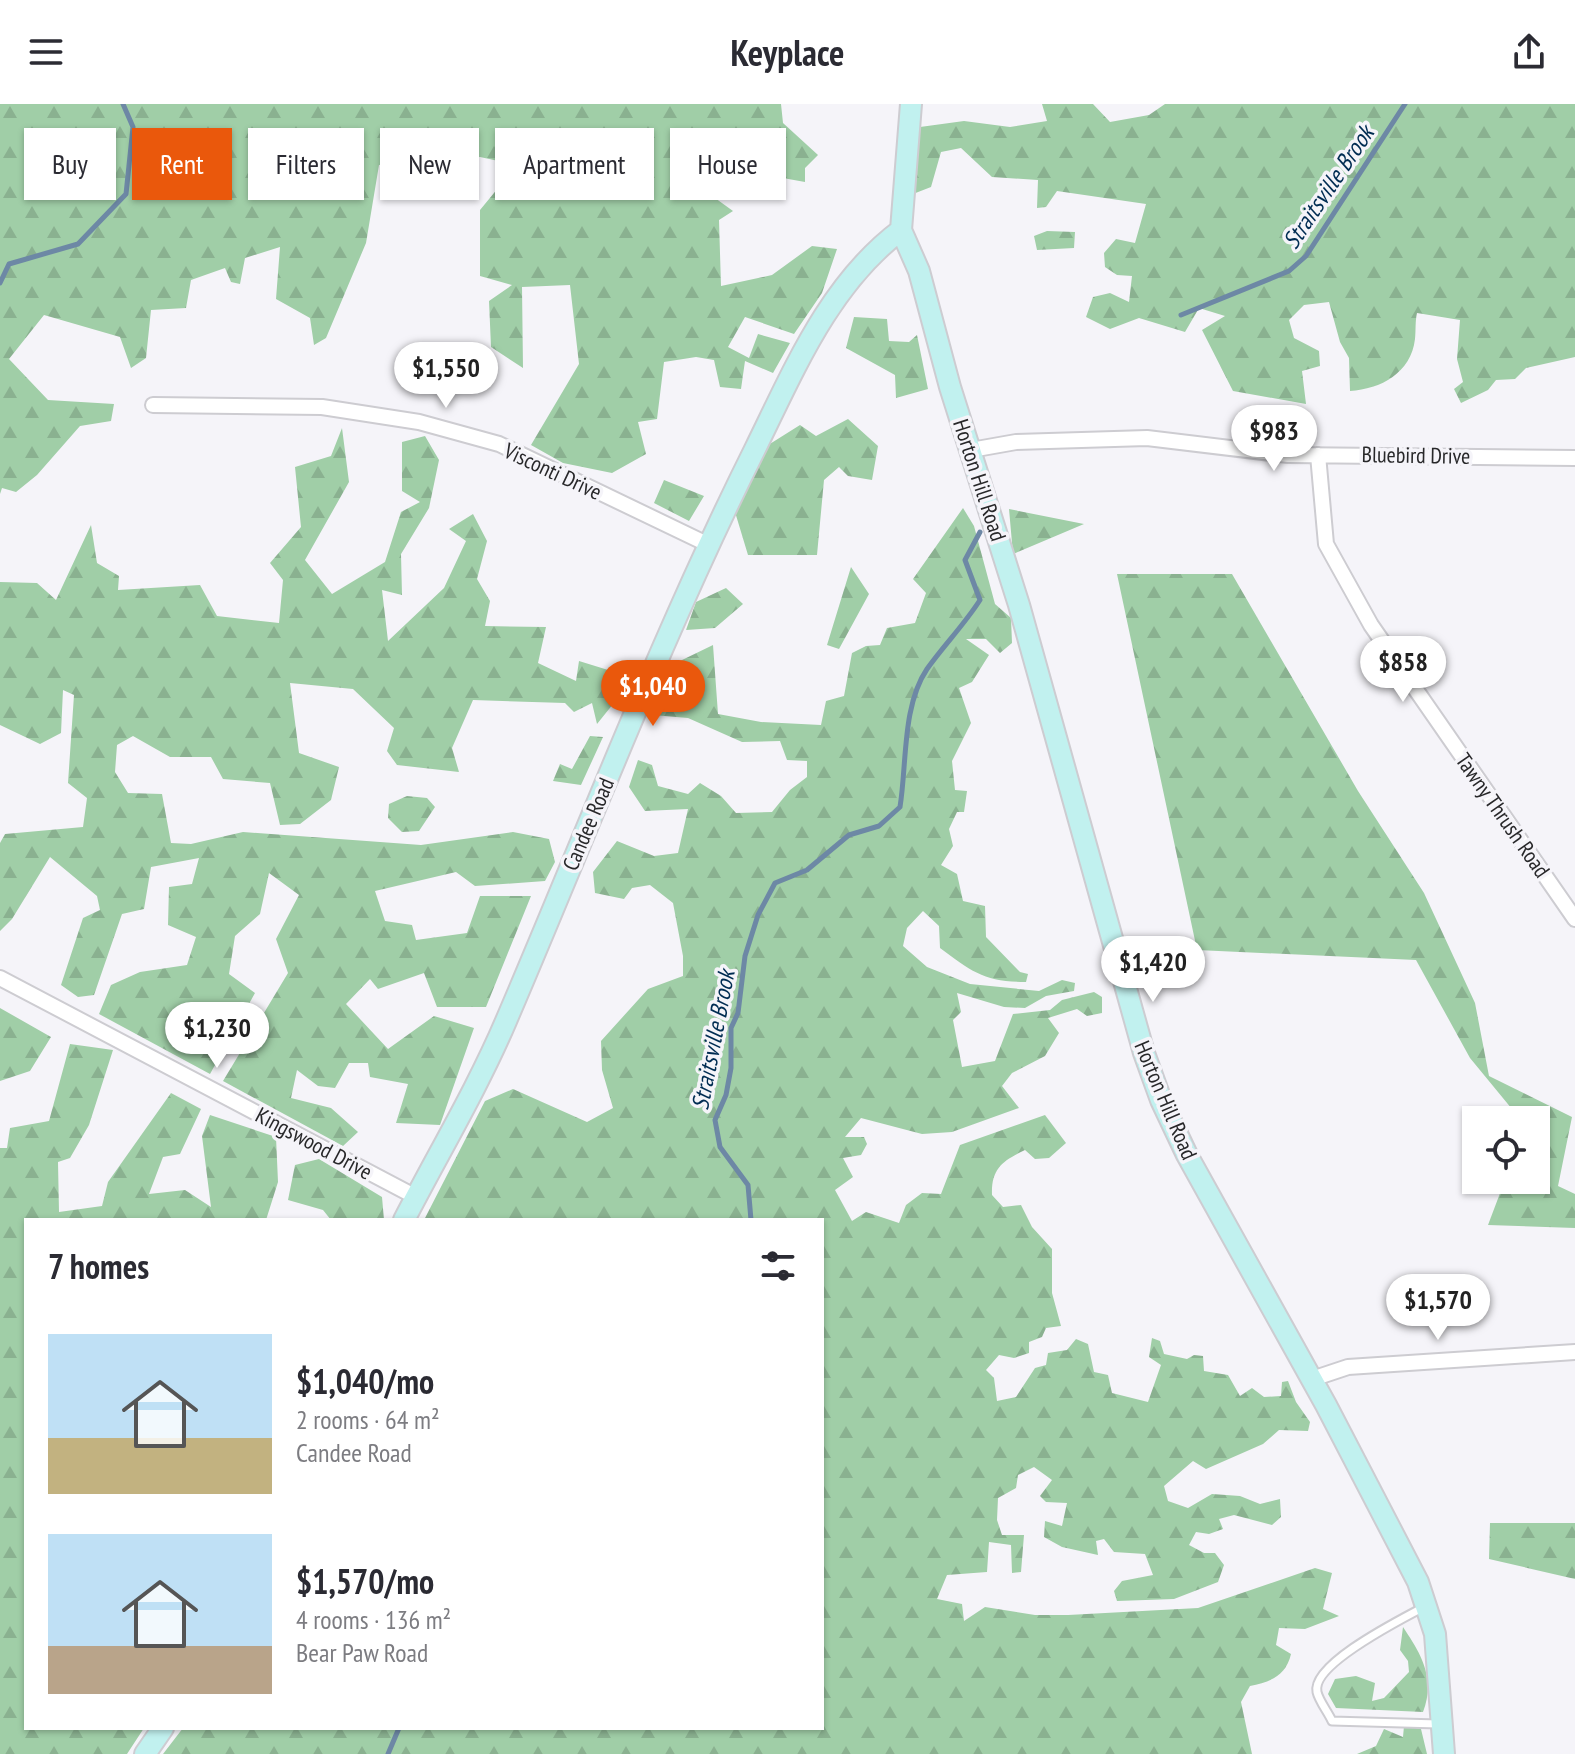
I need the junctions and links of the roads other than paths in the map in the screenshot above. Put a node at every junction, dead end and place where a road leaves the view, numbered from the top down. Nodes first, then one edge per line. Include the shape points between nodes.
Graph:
1 (911, 104) edge
2 (901, 230) junction
3 (153, 405) dead end
4 (971, 450) junction
5 (1318, 455) junction
6 (1575, 458) edge
7 (707, 544) junction
8 (1575, 919) edge
9 (0, 978) edge
10 (416, 1197) junction
11 (405, 1218) edge
12 (1575, 1352) edge
13 (1312, 1379) junction
14 (1427, 1605) junction
15 (1440, 1724) junction
16 (162, 1730) edge
17 (145, 1754) edge
18 (1444, 1754) edge

1 - 2 street
2 - 4 street, Horton Hill Road via 919,271
2 - 7 street, Candee Road via 876,249 833,298
3 - 7 street, Visconti Drive via 322,407 419,422 499,444
4 - 5 street, Bluebird Drive via 1016,442 1147,438 1237,452
4 - 13 street, Horton Hill Road via 1153,1078 1187,1155
5 - 6 street, Bluebird Drive
5 - 8 street, Tawny Thrush Road via 1326,544 1371,625
7 - 10 street, Candee Road via 504,1024
9 - 10 street, Kingswood Drive
10 - 11 street, Candee Road
12 - 13 street via 1348,1367
13 - 14 street, Horton Hill Road
14 - 15 street, Horton Hill Road via 1438,1655
14 - 15 lane via 1343,1656 1319,1680 1317,1691 1332,1721
15 - 18 street, Horton Hill Road
16 - 17 street

